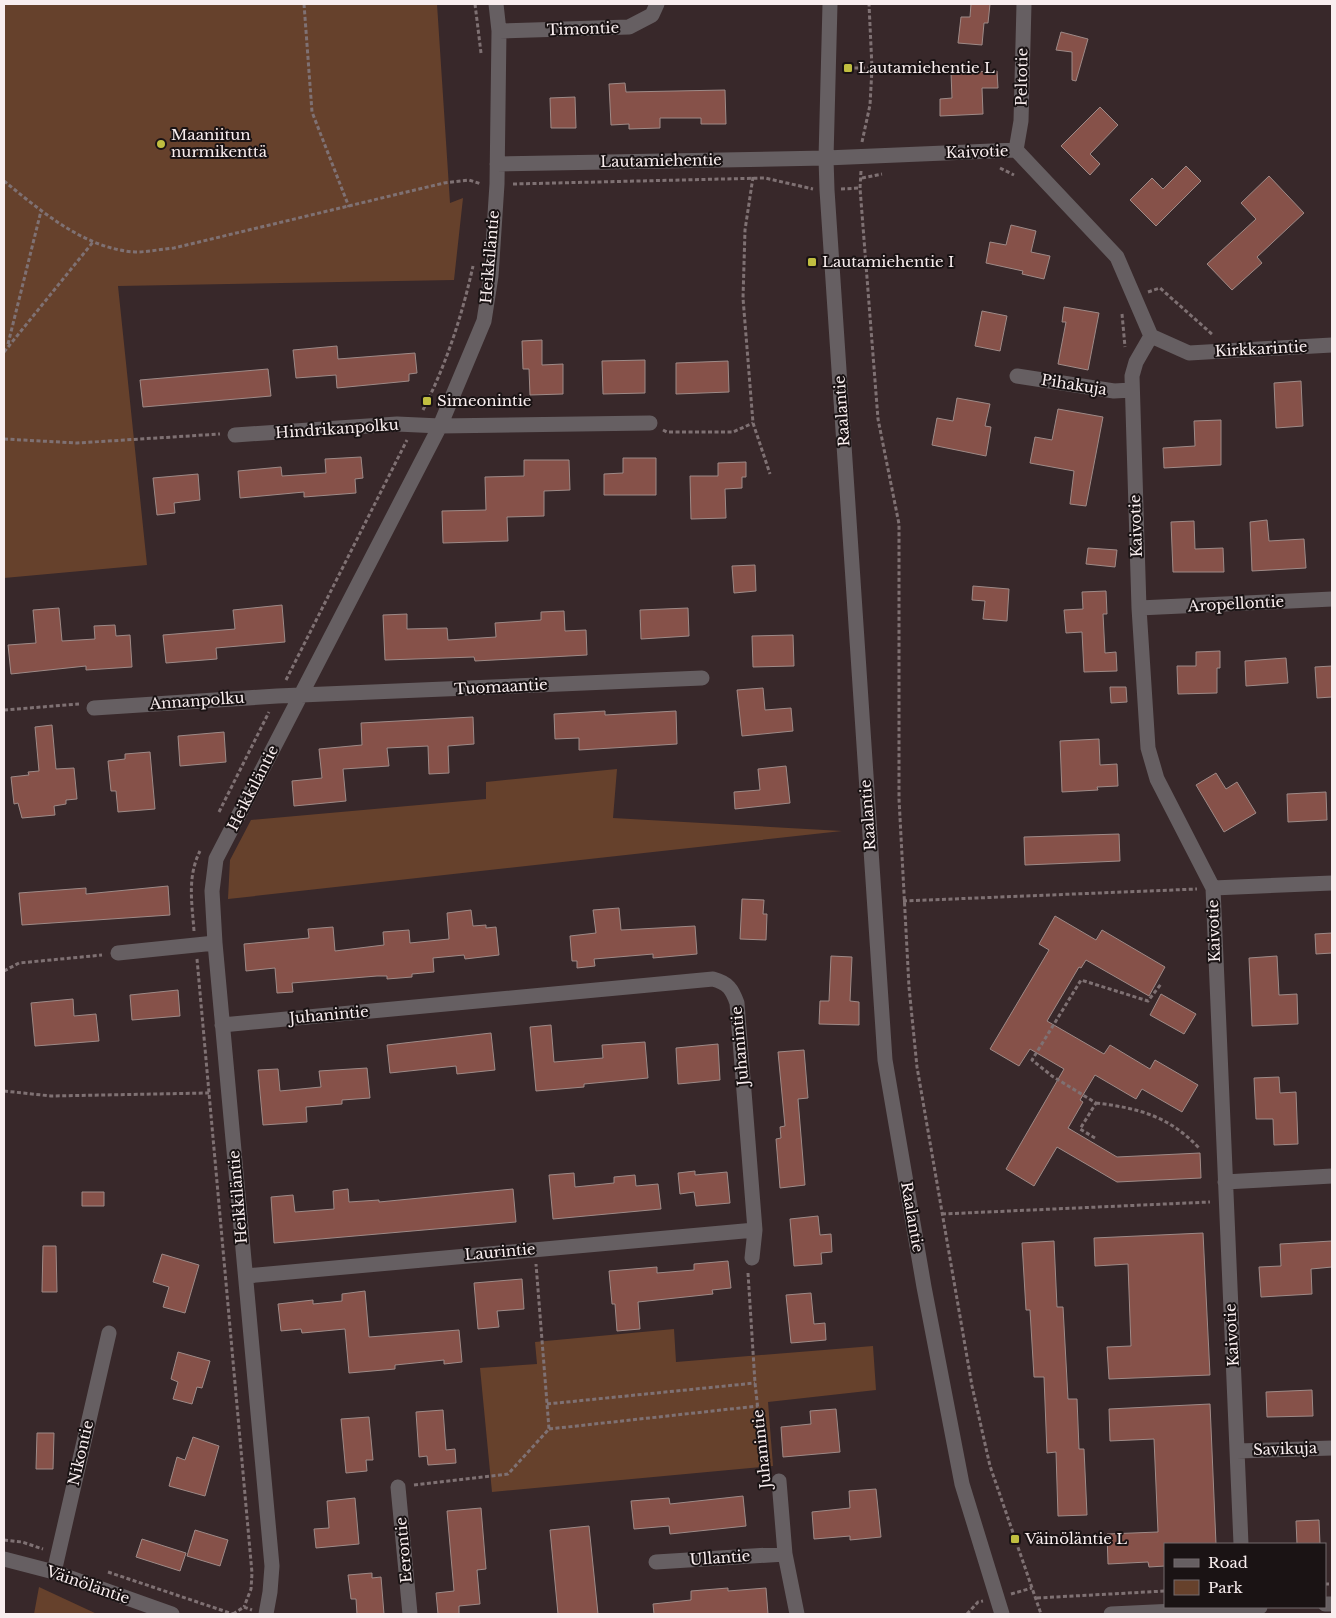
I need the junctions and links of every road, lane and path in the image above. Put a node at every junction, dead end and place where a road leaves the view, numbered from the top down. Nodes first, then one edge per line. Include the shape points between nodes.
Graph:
1 (304, 4) edge
2 (474, 4) edge
3 (496, 4) edge
4 (657, 4) edge
5 (830, 4) edge
6 (869, 4) edge
7 (1024, 4) edge
8 (499, 31) junction
9 (481, 54) dead end
10 (848, 68) dead end
11 (872, 68) junction
12 (1016, 150) junction
13 (862, 156) junction
14 (826, 158) junction
15 (752, 159) junction
16 (497, 164) junction
17 (994, 167) dead end
18 (886, 172) dead end
19 (481, 175) dead end
20 (753, 178) junction
21 (861, 178) junction
22 (1020, 178) dead end
23 (4, 181) edge
24 (481, 184) junction
25 (497, 184) junction
26 (860, 188) junction
27 (828, 190) junction
28 (480, 193) dead end
29 (349, 206) junction
30 (41, 211) junction
31 (93, 242) junction
32 (475, 260) dead end
33 (1135, 295) junction
34 (1151, 336) junction
35 (1217, 338) dead end
36 (1332, 345) edge
37 (8, 348) junction
38 (4, 352) edge
39 (1125, 356) dead end
40 (1017, 376) dead end
41 (1132, 390) junction
42 (650, 423) joint
43 (753, 423) junction
44 (415, 425) junction
45 (440, 426) junction
46 (235, 435) joint
47 (4, 439) edge
48 (770, 474) dead end
49 (1332, 599) edge
50 (1139, 608) junction
51 (702, 678) dead end
52 (277, 696) junction
53 (300, 696) junction
54 (94, 708) joint
55 (4, 710) edge
56 (217, 817) dead end
57 (204, 843) dead end
58 (1332, 883) edge
59 (1213, 888) junction
60 (903, 901) junction
61 (215, 943) junction
62 (196, 945) junction
63 (118, 953) joint
64 (4, 971) edge
65 (1162, 984) dead end
66 (222, 1025) junction
67 (4, 1092) edge
68 (209, 1093) junction
69 (1096, 1103) junction
70 (1095, 1138) dead end
71 (1199, 1148) dead end
72 (1332, 1176) edge
73 (1225, 1182) junction
74 (1226, 1201) junction
75 (942, 1214) junction
76 (755, 1230) junction
77 (535, 1248) junction
78 (752, 1258) joint
79 (246, 1276) junction
80 (109, 1333) dead end
81 (755, 1383) junction
82 (547, 1404) junction
83 (758, 1406) junction
84 (549, 1429) junction
85 (1332, 1448) edge
86 (1237, 1451) junction
87 (772, 1478) joint
88 (398, 1487) joint
89 (1241, 1543) edge
90 (785, 1554) junction
91 (4, 1559) edge
92 (656, 1562) dead end
93 (54, 1572) junction
94 (1164, 1591) edge
95 (1037, 1598) junction
96 (244, 1607) dead end
97 (1244, 1610) edge
98 (172, 1614) edge
99 (266, 1614) edge
100 (410, 1614) edge
101 (797, 1614) edge
102 (1002, 1614) edge
103 (1041, 1614) edge
104 (1111, 1614) edge

1 - 29 path via 312,112
2 - 9 path
3 - 8 street, Heikkiläntie
4 - 8 street, Timontie via 652,15 629,27
5 - 14 street, Raalantie
6 - 11 path
7 - 12 street, Peltotie via 1021,122
8 - 16 street, Heikkiläntie
10 - 11 path
11 - 13 path
12 - 13 street, Kaivotie
12 - 33 street, Kaivotie via 1117,257
13 - 14 street, Kaivotie
13 - 21 path
14 - 15 street, Lautamiehentie
14 - 27 street, Raalantie
15 - 16 street, Lautamiehentie
15 - 20 path
16 - 25 street, Heikkiläntie
17 - 22 path
18 - 21 path
19 - 24 path
20 - 25 path
20 - 27 path
20 - 43 path via 745,230 743,298
21 - 26 path
23 - 30 path
24 - 25 path
24 - 28 path
24 - 29 path via 469,180 444,183
25 - 45 street, Heikkiläntie via 491,276 484,321
26 - 27 path
26 - 60 path via 878,419 899,524 899,799
27 - 102 street, Raalantie via 884,1060 962,1484
29 - 31 path via 174,248 135,252
30 - 31 path
30 - 37 path
31 - 37 path
32 - 44 path via 456,334 440,376
33 - 34 street, Kaivotie
33 - 35 path via 1160,288
33 - 39 path via 1120,300
34 - 36 street, Kirkkarintie via 1190,353
34 - 41 street, Kaivotie via 1136,362
37 - 38 path
40 - 41 street, Pihakuja via 1114,391
41 - 50 street, Kaivotie
42 - 43 path via 667,432 734,432
42 - 45 street
43 - 48 path
44 - 45 street, Hindrikanpolku
44 - 46 street, Hindrikanpolku
44 - 52 path
45 - 53 street, Heikkiläntie
46 - 47 path via 209,433 77,443
49 - 50 street, Aropellontie
50 - 59 street, Kaivotie via 1148,748 1157,779
51 - 53 street, Tuomaantie
52 - 53 street, Annanpolku
52 - 54 street, Annanpolku
52 - 56 path
53 - 61 street, Heikkiläntie via 216,859 212,891
54 - 55 path via 77,703
57 - 62 path via 195,860 190,884
58 - 59 street
59 - 60 path
59 - 73 street, Kaivotie
60 - 75 path via 917,1067
61 - 62 street
61 - 66 street, Heikkiläntie
62 - 63 street
62 - 68 path
63 - 64 path via 19,963
65 - 69 path via 1148,1001 1081,980 1032,1060
66 - 76 street, Juhanintie via 713,979 725,983 733,990 738,1003
66 - 79 street, Heikkiläntie
67 - 68 path via 51,1096
68 - 96 path via 252,1573 251,1589
69 - 70 path via 1080,1129
69 - 71 path via 1130,1107 1158,1116 1185,1133
72 - 73 street
73 - 74 street, Kaivotie
74 - 75 path
74 - 86 street, Kaivotie
75 - 95 path via 972,1386 990,1466
76 - 77 street, Laurintie
76 - 78 street, Juhanintie
77 - 79 street, Laurintie
77 - 82 path
78 - 81 path, Juhanintie via 748,1274
79 - 99 street, Heikkiläntie via 272,1566
80 - 93 street, Nikontie
81 - 82 path
81 - 83 path, Juhanintie
82 - 84 path
83 - 84 path
83 - 87 path, Juhanintie
84 - 88 path via 508,1474
85 - 86 street, Savikuja
86 - 89 street, Kaivotie
87 - 90 street
88 - 100 street, Eerontie
90 - 92 street, Ullantie
90 - 101 street
91 - 93 street, Väinöläntie
93 - 98 street, Väinöläntie
94 - 95 path
95 - 103 path
97 - 104 street

